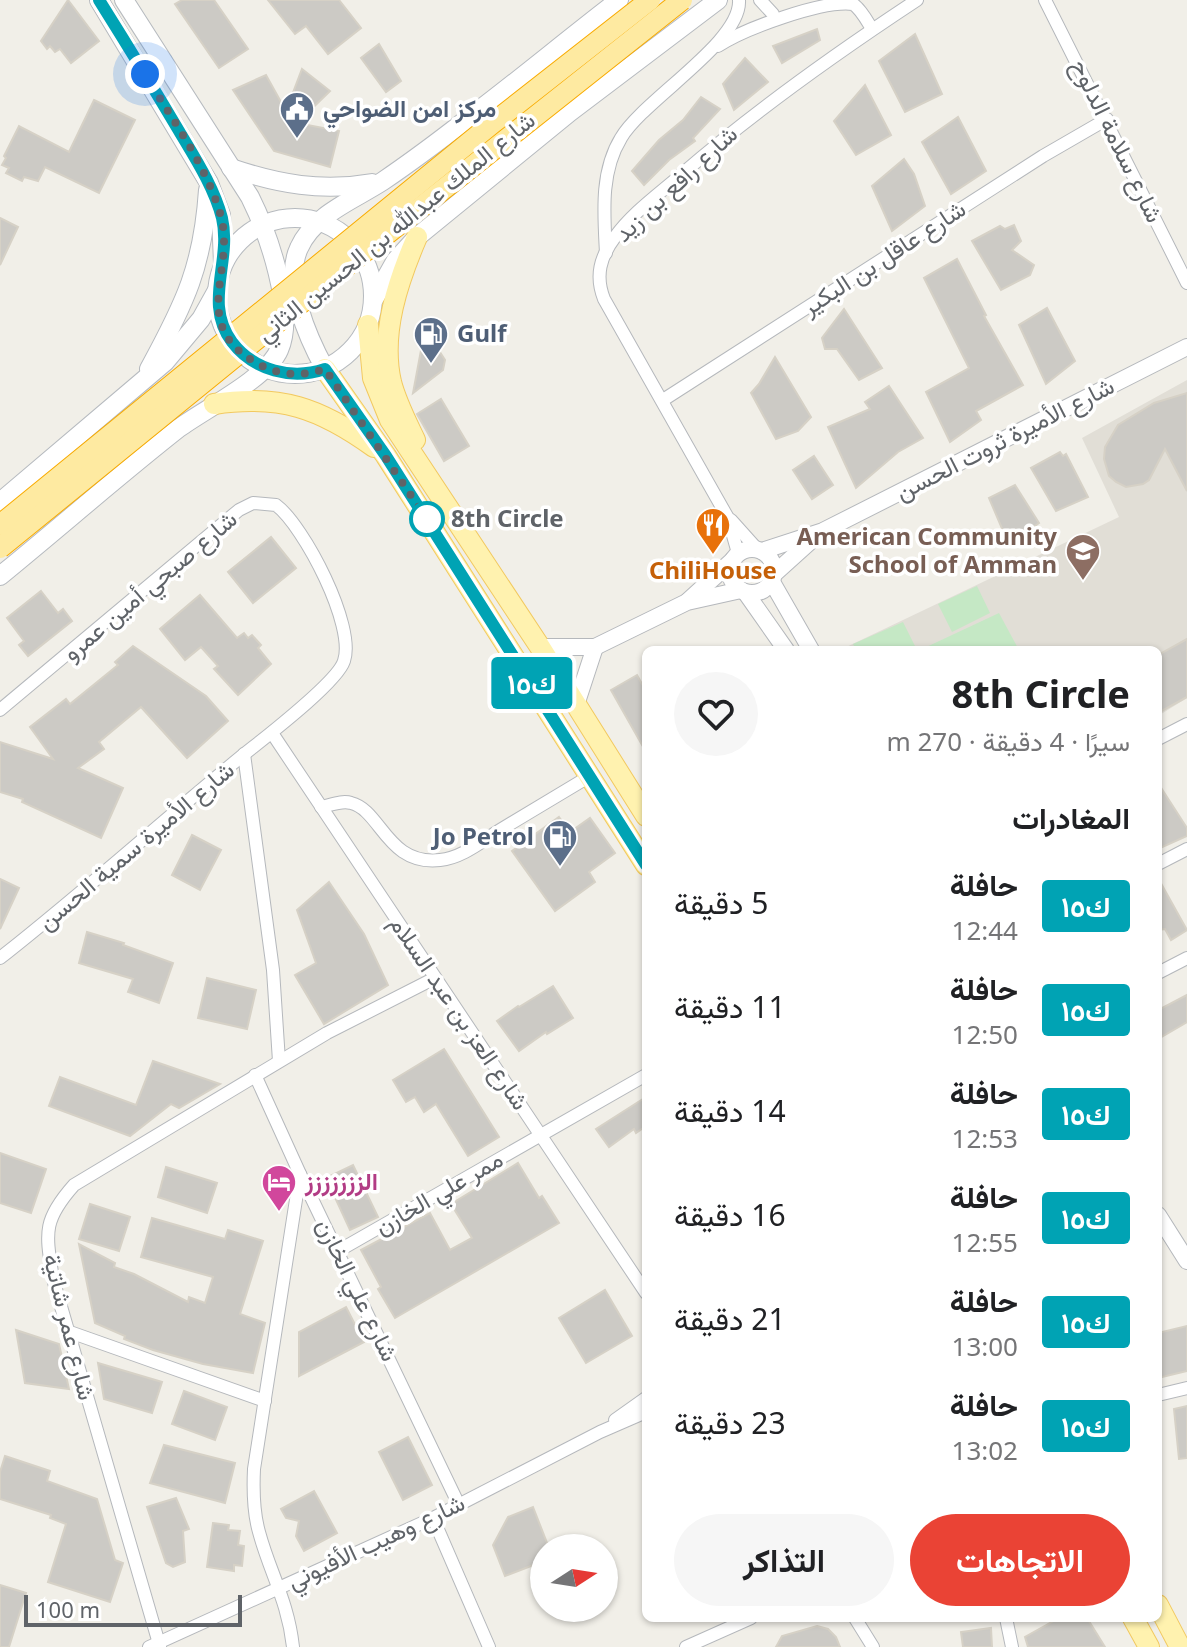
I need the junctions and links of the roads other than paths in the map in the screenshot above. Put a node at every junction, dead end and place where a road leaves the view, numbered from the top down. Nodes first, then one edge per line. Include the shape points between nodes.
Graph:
1 (99, 0) edge
2 (124, 0) edge
3 (619, 0) edge
4 (650, 0) edge
5 (682, 0) edge
6 (718, 0) edge
7 (739, 0) edge
8 (760, 0) edge
9 (917, 0) edge
10 (1045, 0) edge
11 (773, 14) junction
12 (872, 29) junction
13 (708, 53) junction
14 (1107, 119) junction
15 (231, 168) junction
16 (382, 181) junction
17 (209, 183) junction
18 (319, 221) junction
19 (263, 224) junction
20 (417, 237) junction
21 (606, 253) junction
22 (223, 265) junction
23 (1187, 283) edge
24 (217, 289) junction
25 (373, 302) junction
26 (368, 325) junction
27 (1187, 347) edge
28 (165, 362) junction
29 (266, 368) junction
30 (325, 369) junction
31 (143, 380) junction
32 (663, 400) junction
33 (208, 408) junction
34 (386, 456) junction
35 (0, 502) edge
36 (442, 502) junction
37 (728, 518) junction
38 (0, 525) edge
39 (823, 531) junction
40 (0, 548) edge
41 (760, 550) junction
42 (736, 556) junction
43 (0, 576) edge
44 (773, 578) junction
45 (744, 591) junction
46 (687, 602) junction
47 (783, 646) edge
48 (809, 646) edge
49 (540, 647) junction
50 (595, 647) junction
51 (576, 705) junction
52 (0, 710) edge
53 (1187, 724) edge
54 (272, 733) junction
55 (1162, 737) edge
56 (244, 754) junction
57 (590, 776) junction
58 (321, 807) junction
59 (642, 810) edge
60 (1187, 849) edge
61 (642, 859) edge
62 (1162, 862) edge
63 (0, 958) edge
64 (1187, 958) edge
65 (1162, 971) edge
66 (435, 978) junction
67 (279, 1061) junction
68 (255, 1075) junction
69 (642, 1077) edge
70 (540, 1135) junction
71 (300, 1174) junction
72 (1162, 1221) edge
73 (338, 1251) junction
74 (1187, 1261) edge
75 (642, 1287) edge
76 (67, 1331) junction
77 (1187, 1388) edge
78 (1162, 1394) edge
79 (265, 1401) junction
80 (642, 1401) edge
81 (642, 1414) edge
82 (600, 1432) junction
83 (459, 1505) junction
84 (433, 1518) junction
85 (280, 1586) junction
86 (1162, 1613) edge
87 (742, 1622) edge
88 (857, 1622) edge
89 (1007, 1622) edge
90 (1135, 1622) edge
91 (156, 1646) edge
92 (293, 1647) edge
93 (489, 1647) edge
94 (686, 1647) edge
95 (873, 1647) edge
96 (1012, 1647) edge
97 (1149, 1647) edge
98 (1180, 1647) edge

1 - 17 main road
2 - 15 main road
3 - 16 main road
4 - 38 highway, شارع الملك عبدالله بن الحسين الثاني, bridge
5 - 40 highway, شارع الملك عبدالله بن الحسين الثاني, bridge
6 - 20 main road
7 - 13 street via 734,21
8 - 11 street
9 - 12 street, شارع رافع بن زيد
10 - 14 street, شارع سلامة الدلوح
11 - 12 street via 842,0 854,5
11 - 13 street
12 - 21 street, شارع رافع بن زيد via 710,150 628,223
13 - 21 street via 621,137 609,163
14 - 23 street, شارع سلامة الدلوح
14 - 32 street, شارع عاقل بن البكير
15 - 16 main road via 291,185
15 - 19 main road
16 - 18 main road
16 - 20 main road via 382,226 395,238
17 - 22 main road via 224,229
17 - 31 main road via 206,224 185,302
18 - 19 main road via 288,218
18 - 25 main road via 348,238 363,256
18 - 30 main road via 299,247 293,276 308,334
19 - 22 main road via 243,237
19 - 29 main road via 284,321 280,349
20 - 25 main road via 396,260
20 - 36 main road via 397,288 388,367 394,393
21 - 32 street, شارع رافع بن زيد via 598,279 604,299
22 - 24 main road
24 - 28 main road via 201,319
24 - 29 main road via 227,335 242,353
25 - 26 main road
26 - 30 main road via 347,354
26 - 36 main road via 380,400
27 - 39 street, شارع الأميرة ثروت الحسن
28 - 31 main road
28 - 33 main road via 189,366 200,376
29 - 30 main road via 290,374
29 - 33 main road
30 - 34 main road
31 - 35 main road
32 - 37 street, شارع رافع بن زيد
33 - 34 main road via 261,400 298,406 330,419
33 - 43 main road
34 - 57 main road
36 - 49 main road
37 - 41 street, شارع رافع بن زيد
37 - 42 street, شارع رافع بن زيد
39 - 41 street, شارع الأميرة ثروت الحسن
39 - 44 street, شارع الأميرة ثروت الحسن
41 - 42 street
41 - 44 street via 772,560
42 - 45 street via 731,576
42 - 46 street
44 - 45 street via 761,592
44 - 48 street
45 - 46 street
45 - 47 street
46 - 50 street
49 - 50 street
49 - 51 main road
50 - 51 street
51 - 59 main road
52 - 54 street, شارع صبحي أمين عمرو via 239,510 266,502 281,509 308,546 343,623 346,642 339,672
53 - 55 street
54 - 56 street, شارع الأميرة سمية الحسن
54 - 58 street, شارع العز بن عبد السلام
56 - 63 street, شارع الأميرة سمية الحسن
56 - 67 street via 273,970
57 - 58 street via 457,856 437,861 400,849 354,803
57 - 61 main road
58 - 66 street, شارع العز بن عبد السلام
60 - 62 street
64 - 65 street
66 - 67 street, شارع عمر شاتية
66 - 70 street, شارع العز بن عبد السلام
67 - 68 street, شارع عمر شاتية
68 - 71 street, شارع علي الخازن
68 - 76 street, شارع عمر شاتية via 74,1185 54,1207 49,1250
69 - 70 street, ممر علي الخازن
70 - 73 street, ممر علي الخازن
70 - 75 street, شارع العز بن عبد السلام
71 - 73 street, شارع علي الخازن
71 - 79 street
72 - 74 street
73 - 83 street, شارع علي الخازن
76 - 79 street
76 - 91 street, شارع عمر شاتية
77 - 78 street
79 - 85 street via 253,1492 259,1533
80 - 82 street, شارع وهيب الأفيوني
81 - 82 street, شارع وهيب الأفيوني
82 - 83 street, شارع وهيب الأفيوني
83 - 84 street, شارع وهيب الأفيوني
84 - 85 street, شارع وهيب الأفيوني
84 - 93 street
85 - 91 street, شارع وهيب الأفيوني
85 - 92 street
86 - 98 main road
87 - 94 street
88 - 95 street
89 - 96 street
90 - 97 main road

